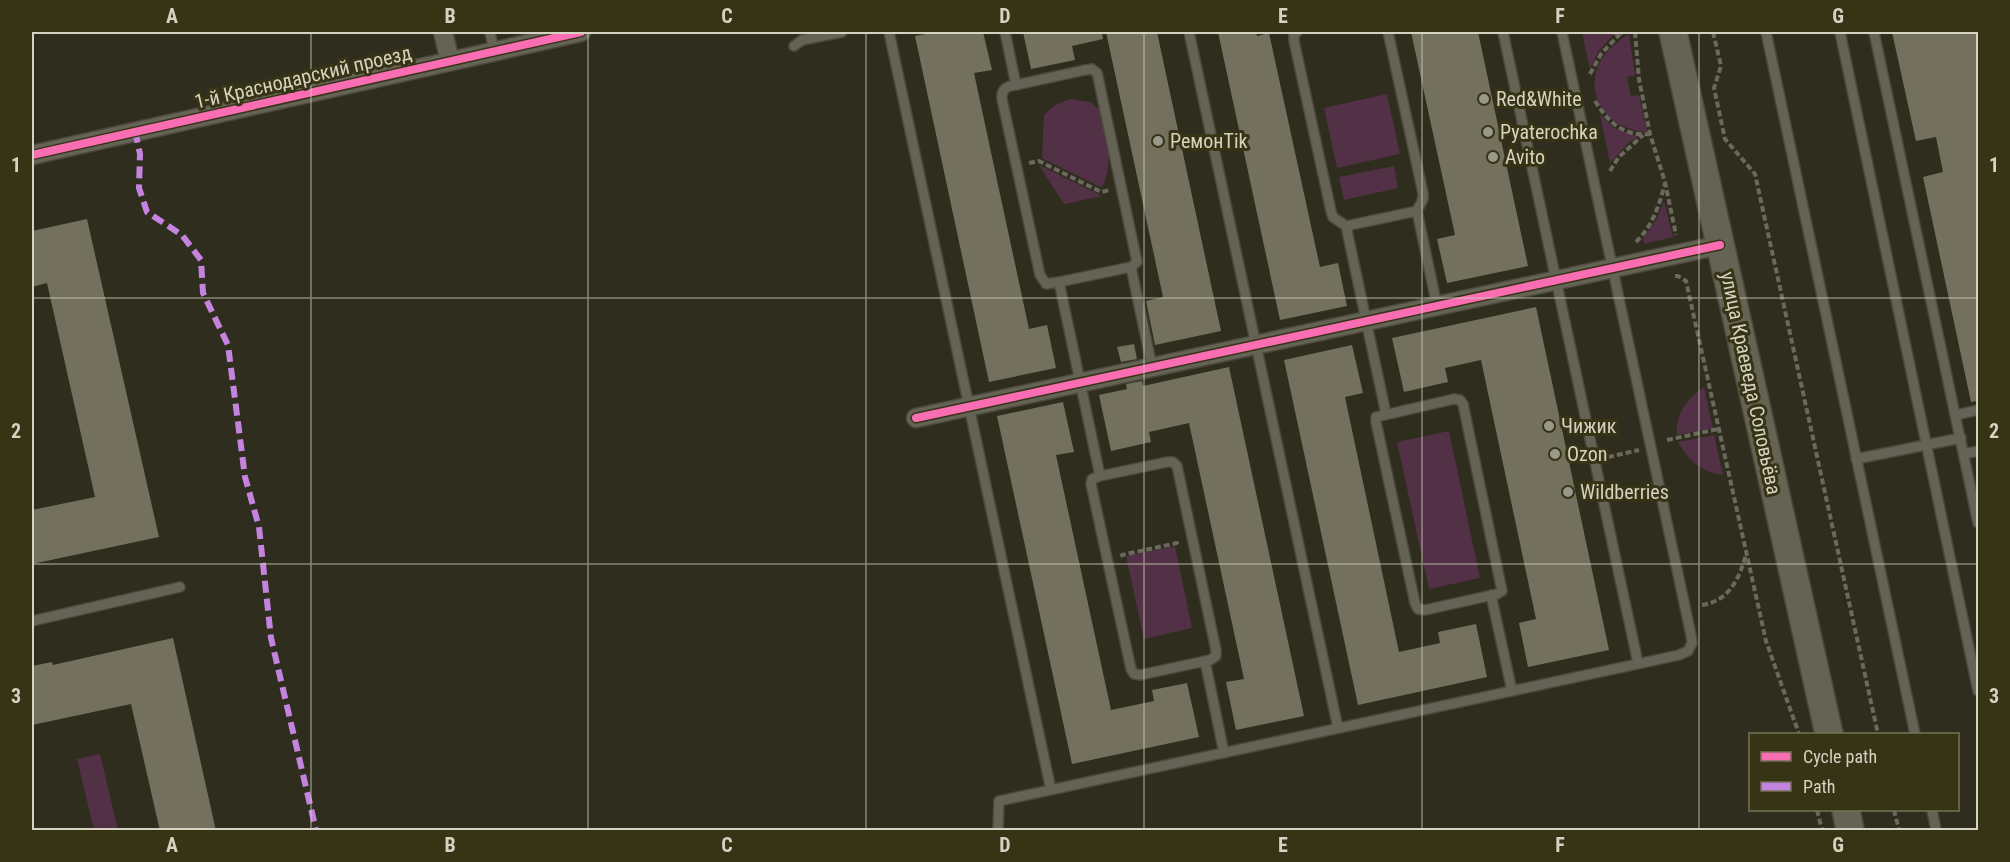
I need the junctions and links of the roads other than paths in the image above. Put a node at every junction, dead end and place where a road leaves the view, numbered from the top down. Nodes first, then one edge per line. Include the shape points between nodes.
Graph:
1 (443, 32) edge
2 (490, 32) edge
3 (581, 32) edge
4 (842, 32) edge
5 (889, 32) edge
6 (1005, 32) edge
7 (1189, 32) edge
8 (1298, 32) edge
9 (1388, 32) edge
10 (1503, 32) edge
11 (1562, 32) edge
12 (1673, 32) edge
13 (1766, 32) edge
14 (1840, 32) edge
15 (1874, 32) edge
16 (794, 46) dead end
17 (494, 51) junction
18 (450, 61) junction
19 (1016, 84) junction
20 (32, 155) edge
21 (1417, 211) junction
22 (1346, 226) junction
23 (1720, 245) junction
24 (1131, 267) junction
25 (1613, 268) junction
26 (1556, 280) junction
27 (1059, 282) junction
28 (1437, 306) junction
29 (1366, 321) junction
30 (1256, 345) junction
31 (1152, 367) junction
32 (1080, 383) junction
33 (969, 406) junction
34 (1978, 410) edge
35 (1386, 414) junction
36 (1956, 415) junction
37 (916, 418) dead end
38 (1961, 438) junction
39 (1927, 445) junction
40 (1978, 451) edge
41 (1964, 454) junction
42 (1856, 459) junction
43 (1100, 476) junction
44 (1978, 523) edge
45 (180, 587) dead end
46 (1491, 595) junction
47 (32, 621) edge
48 (1205, 661) junction
49 (1638, 663) junction
50 (1512, 691) junction
51 (1978, 691) edge
52 (1338, 728) junction
53 (1829, 733) edge
54 (1915, 733) edge
55 (1224, 753) junction
56 (1051, 790) junction
57 (1846, 811) edge
58 (1932, 811) edge
59 (998, 831) edge
60 (1850, 831) edge
61 (1936, 831) edge

1 - 18 street
2 - 17 lane
3 - 17 street, 1-й Краснодарский проезд
4 - 16 lane via 802,40
5 - 33 lane
6 - 19 lane
7 - 30 lane
8 - 22 lane via 1294,41 1331,211
9 - 21 lane via 1423,193
10 - 26 lane
11 - 25 lane
12 - 23 main road, улица Краеведа Соловьёва
13 - 42 lane
14 - 39 lane
15 - 36 lane
17 - 18 street, 1-й Краснодарский проезд
18 - 20 street, 1-й Краснодарский проезд
19 - 24 lane via 1092,69 1097,73 1137,258
19 - 27 lane via 1002,93 1016,165 1040,275 1046,284
21 - 22 lane
21 - 28 lane
22 - 29 lane
23 - 25 street
23 - 53 main road, улица Краеведа Соловьёва
24 - 27 lane
24 - 31 lane
25 - 26 street
25 - 49 lane via 1692,643 1688,651 1679,655
26 - 28 street
26 - 49 lane
27 - 32 lane
28 - 29 street
29 - 30 street
29 - 35 lane
30 - 31 street
30 - 52 lane
31 - 32 street
32 - 33 street
32 - 43 lane
33 - 37 street
33 - 56 lane
34 - 36 lane
35 - 46 lane via 1376,417 1376,422 1418,609
35 - 46 lane via 1454,399 1463,404 1502,584 1502,591
36 - 38 lane
38 - 39 lane
38 - 41 lane
39 - 42 lane
39 - 51 lane
40 - 41 lane
41 - 44 lane
42 - 54 lane
43 - 48 lane via 1092,479 1091,484 1131,669 1140,675
43 - 48 lane via 1167,462 1177,466 1216,650 1215,656
45 - 47 lane
46 - 50 lane
48 - 55 lane
49 - 50 lane
50 - 52 lane
52 - 55 lane
55 - 56 lane
56 - 59 lane via 999,801
57 - 60 main road
58 - 61 lane

